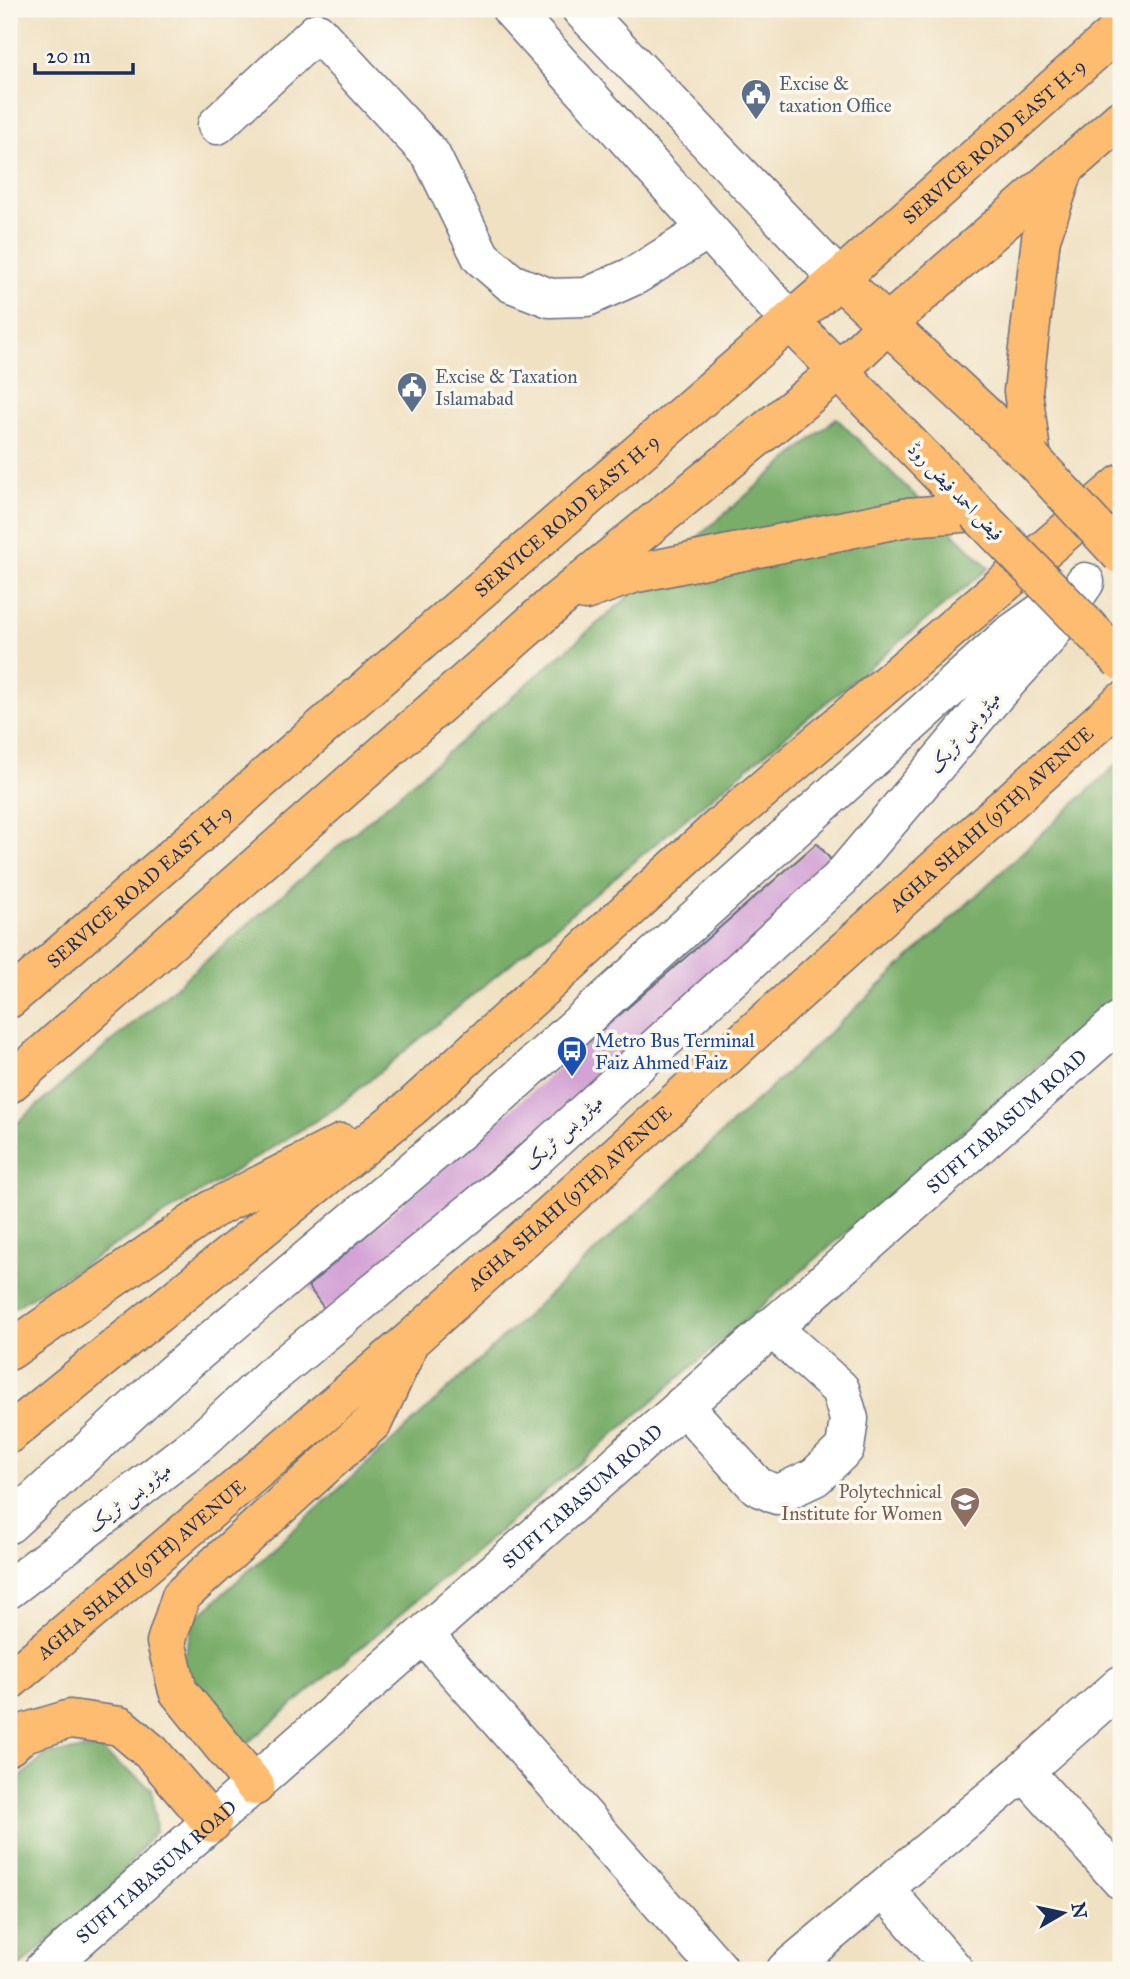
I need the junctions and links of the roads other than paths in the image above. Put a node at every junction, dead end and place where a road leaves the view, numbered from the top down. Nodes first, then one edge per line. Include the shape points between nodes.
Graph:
1 (510, 9) edge
2 (581, 9) edge
3 (1121, 28) edge
4 (1121, 119) edge
5 (217, 125) dead end
6 (1064, 169) junction
7 (707, 230) junction
8 (839, 279) junction
9 (790, 321) junction
10 (887, 324) junction
11 (840, 370) junction
12 (1032, 459) junction
13 (1121, 484) edge
14 (976, 512) junction
15 (1121, 554) edge
16 (1085, 582) junction
17 (556, 602) junction
18 (1121, 661) edge
19 (1121, 702) edge
20 (9, 999) edge
21 (1121, 1020) edge
22 (9, 1084) edge
23 (413, 1106) junction
24 (771, 1327) junction
25 (411, 1339) junction
26 (9, 1351) edge
27 (683, 1405) junction
28 (9, 1434) edge
29 (9, 1524) edge
30 (9, 1589) edge
31 (424, 1635) junction
32 (9, 1682) edge
33 (1121, 1685) edge
34 (9, 1746) edge
35 (1024, 1771) junction
36 (255, 1786) junction
37 (212, 1823) junction
38 (1121, 1880) edge
39 (884, 1889) junction
40 (43, 1970) edge
41 (720, 1970) edge
42 (786, 1970) edge
43 (954, 1970) edge

1 - 7 street
2 - 8 street
3 - 8 main road, SERVICE ROAD EAST H-9
4 - 6 main road
5 - 7 street via 317,32 431,155 481,257 511,283 550,298 587,297 636,275
6 - 10 main road
6 - 12 main road via 1041,238 1023,391
7 - 9 street
8 - 9 main road, SERVICE ROAD EAST H-9
8 - 10 main road
9 - 11 main road, فیض احمد فیض روڈ
9 - 20 main road, SERVICE ROAD EAST H-9
10 - 11 main road
10 - 12 main road
11 - 14 main road, فیض احمد فیض روڈ
11 - 17 main road
12 - 15 main road, bridge
13 - 23 main road via 726,821
14 - 17 main road via 908,517 633,574
14 - 18 main road, فیض احمد فیض روڈ, bridge
15 - 16 street, میٹرو بس ٹریک
16 - 29 street, میٹرو بس ٹریک via 1008,636 488,1106 173,1373
16 - 30 street, میٹرو بس ٹریک via 1047,638 840,878 521,1171 270,1377 202,1440
17 - 22 main road
19 - 25 main road, AGHA SHAHI (9TH) AVENUE
21 - 24 street, SUFI TABASUM ROAD
23 - 26 main road via 213,1209
23 - 28 main road
24 - 27 street, SUFI TABASUM ROAD
24 - 27 street via 840,1389 849,1419 845,1448 815,1477 778,1495 757,1486
25 - 32 main road, AGHA SHAHI (9TH) AVENUE
25 - 36 main road via 373,1422 181,1596 166,1642 178,1691
27 - 31 street, SUFI TABASUM ROAD
31 - 36 street, SUFI TABASUM ROAD
31 - 41 street
33 - 35 street
34 - 37 main road via 24,1733 70,1719 120,1726 152,1753
35 - 38 street
35 - 39 street
36 - 37 street, SUFI TABASUM ROAD
37 - 40 street, SUFI TABASUM ROAD
39 - 42 street
39 - 43 street

